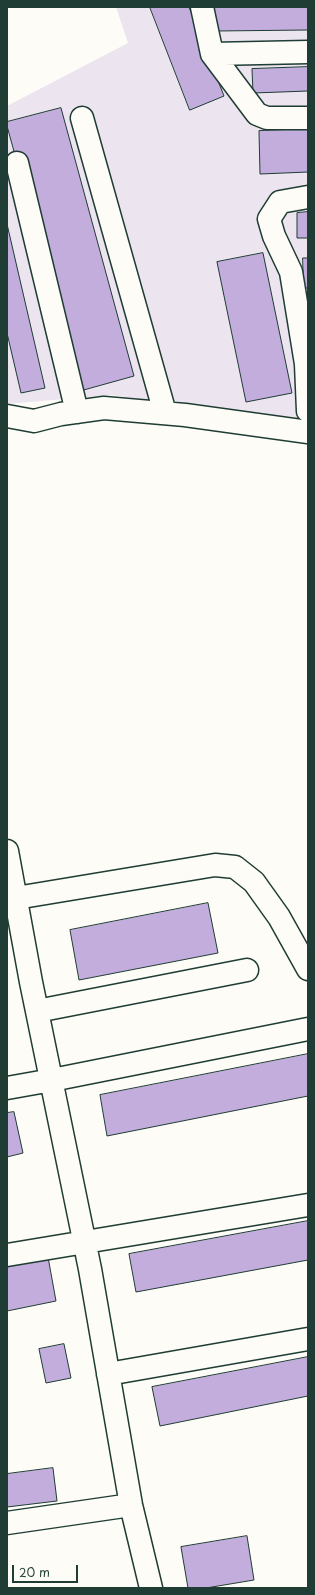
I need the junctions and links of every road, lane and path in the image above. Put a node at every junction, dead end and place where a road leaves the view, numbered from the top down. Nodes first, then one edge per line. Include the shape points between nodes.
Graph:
1 (202, 7) edge
2 (308, 52) edge
3 (212, 54) junction
4 (82, 118) dead end
5 (308, 118) edge
6 (16, 163) dead end
7 (308, 196) edge
8 (308, 411) edge
9 (77, 412) junction
10 (165, 413) junction
11 (7, 416) edge
12 (308, 432) edge
13 (7, 851) edge
14 (16, 898) junction
15 (308, 969) edge
16 (247, 970) dead end
17 (38, 1011) junction
18 (308, 1029) edge
19 (52, 1080) junction
20 (7, 1088) edge
21 (308, 1205) edge
22 (84, 1242) junction
23 (7, 1255) edge
24 (308, 1339) edge
25 (108, 1374) junction
26 (131, 1505) junction
27 (7, 1524) edge
28 (151, 1588) edge

1 - 3 lane
2 - 3 lane
3 - 5 lane via 257,114 267,118
4 - 10 lane
6 - 9 lane
7 - 8 lane via 280,202 269,219 291,272 306,364
9 - 10 lane via 104,408
9 - 11 lane via 34,421
10 - 12 lane
13 - 14 lane
14 - 15 lane via 216,866 234,867 254,882 279,917
14 - 17 lane
16 - 17 lane
17 - 19 lane
18 - 19 lane
19 - 20 lane
19 - 22 lane
21 - 22 lane
22 - 23 lane
22 - 25 lane
24 - 25 lane
25 - 26 lane
26 - 27 lane
26 - 28 lane

